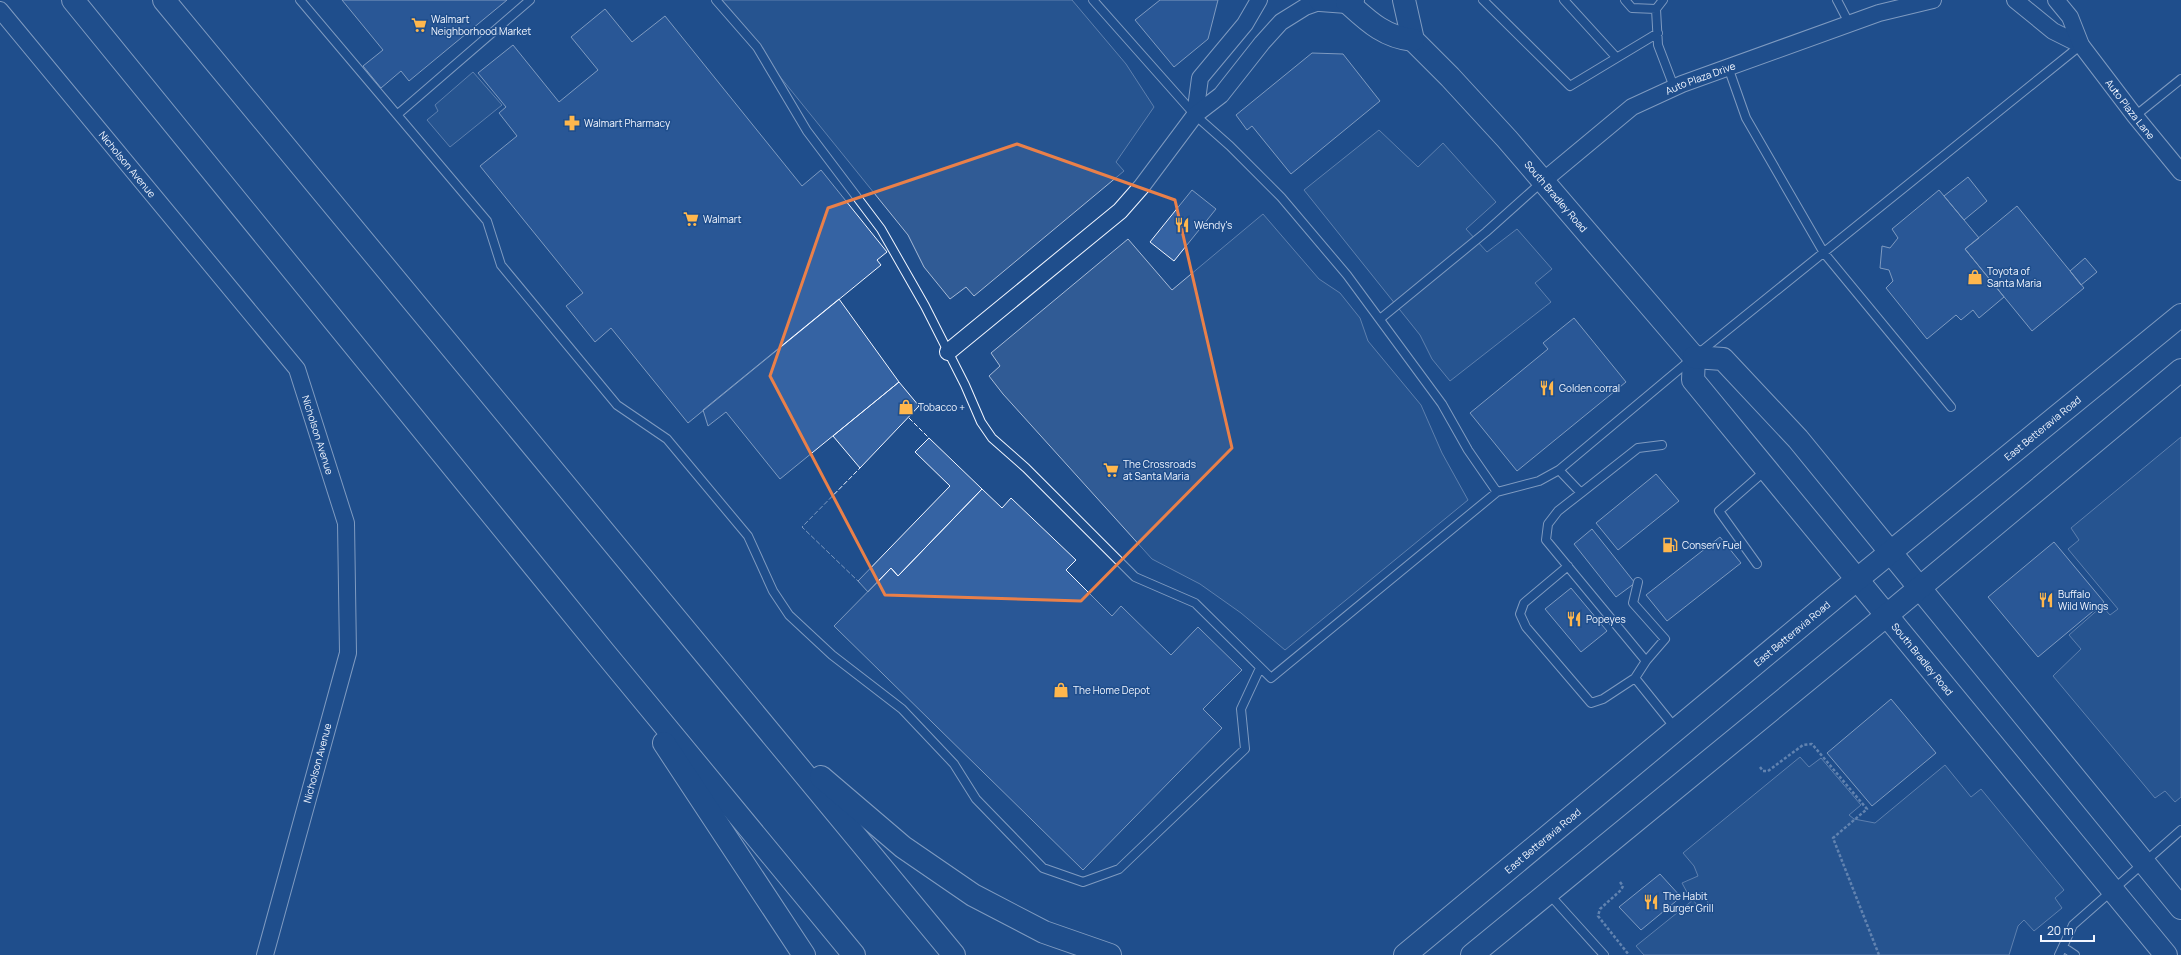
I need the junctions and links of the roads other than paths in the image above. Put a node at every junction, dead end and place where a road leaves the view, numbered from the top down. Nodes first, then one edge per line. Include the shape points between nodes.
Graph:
1 (73, 0) edge
2 (164, 0) edge
3 (300, 0) edge
4 (530, 0) edge
5 (716, 0) edge
6 (1093, 0) edge
7 (1259, 0) edge
8 (1321, 0) edge
9 (1404, 0) edge
10 (1483, 0) edge
11 (1564, 0) edge
12 (1625, 0) edge
13 (1663, 0) edge
14 (1837, 0) edge
15 (1901, 0) edge
16 (1933, 0) edge
17 (2015, 0) edge
18 (2056, 0) edge
19 (1350, 1) edge
20 (1656, 8) junction
21 (0, 10) edge
22 (1879, 13) junction
23 (1849, 24) junction
24 (1658, 33) junction
25 (1413, 40) junction
26 (2081, 45) junction
27 (1616, 57) junction
28 (1728, 67) junction
29 (2181, 79) edge
30 (1674, 87) junction
31 (398, 114) junction
32 (1196, 115) junction
33 (2135, 116) junction
34 (2181, 172) edge
35 (1543, 181) junction
36 (1824, 253) junction
37 (2181, 314) edge
38 (1380, 319) junction
39 (948, 352) junction
40 (1694, 357) junction
41 (2181, 370) edge
42 (1951, 406) dead end
43 (1662, 445) dead end
44 (1559, 470) junction
45 (1766, 470) junction
46 (1497, 492) junction
47 (1581, 493) junction
48 (1891, 551) junction
49 (1757, 564) dead end
50 (1568, 566) junction
51 (1858, 579) junction
52 (1638, 582) dead end
53 (1920, 588) junction
54 (1887, 615) junction
55 (604, 652) junction
56 (1646, 661) junction
57 (714, 663) junction
58 (1260, 668) junction
59 (1635, 678) junction
60 (1676, 729) junction
61 (2181, 830) edge
62 (2144, 863) junction
63 (2114, 890) junction
64 (1548, 893) junction
65 (2181, 908) edge
66 (2063, 947) junction
67 (265, 955) edge
68 (804, 955) edge
69 (854, 955) edge
70 (954, 955) edge
71 (1110, 955) edge
72 (1405, 955) edge
73 (1472, 955) edge
74 (1604, 955) edge
75 (2059, 955) edge
76 (2075, 955) edge
77 (2166, 955) edge

1 - 55 main road
2 - 57 main road
3 - 31 lane
4 - 31 lane
5 - 39 lane via 757,47 807,131 881,228
6 - 32 lane
7 - 32 street via 1245,24 1200,78
8 - 19 main road
8 - 32 street via 1281,22 1221,95
9 - 25 main road
10 - 27 lane via 1570,86
11 - 27 lane
12 - 20 lane via 1632,8
13 - 20 lane
14 - 23 lane
15 - 22 street, Auto Plaza Drive
16 - 22 street, Auto Plaza Drive
17 - 26 street, Auto Plaza Lane via 2052,31
18 - 26 street, Auto Plaza Lane via 2070,17
19 - 25 main road via 1368,21 1396,38
20 - 24 lane
21 - 67 street, Nicholson Avenue via 297,369 346,523 348,653
22 - 23 street, Auto Plaza Drive
23 - 28 street, Auto Plaza Drive
24 - 27 lane
24 - 30 lane via 1658,45
25 - 35 main road, South Bradley Road via 1450,77
26 - 33 street, Auto Plaza Lane
26 - 36 lane
28 - 30 street, Auto Plaza Drive
28 - 36 lane via 1746,118
29 - 33 lane
30 - 35 street, Auto Plaza Drive via 1632,107
31 - 58 lane via 487,221 501,265 617,405 667,439 748,536 774,591 789,615 832,655 902,709 954,764 976,799 1042,868 1083,882 1119,869 1245,749 1241,710
32 - 38 lane via 1281,197 1347,274
32 - 39 street via 1120,211
33 - 34 street, Auto Plaza Lane
35 - 38 lane via 1486,232
35 - 40 main road, South Bradley Road
36 - 40 lane
36 - 42 lane
37 - 48 main road, East Betteravia Road
38 - 46 lane via 1442,404 1468,450
39 - 58 lane via 981,422 992,438 1026,468 1135,576 1196,604
40 - 44 lane
40 - 45 main road, South Bradley Road via 1693,380
40 - 48 main road via 1723,359 1798,439
41 - 53 main road
43 - 47 lane via 1638,448
44 - 46 lane via 1539,481
44 - 47 lane
45 - 49 lane via 1719,511
45 - 51 main road, South Bradley Road
46 - 58 lane via 1271,678
47 - 50 lane via 1558,511 1548,524 1546,540
48 - 51 main road, East Betteravia Road
48 - 53 main road
50 - 56 lane
50 - 59 lane via 1524,602 1520,614 1526,627 1591,703 1603,699
51 - 54 main road, South Bradley Road
51 - 60 main road, East Betteravia Road
52 - 56 lane via 1632,602 1665,639
53 - 54 main road
53 - 62 main road
54 - 63 main road, South Bradley Road
54 - 64 main road
55 - 68 main road
55 - 69 main road
56 - 59 lane
57 - 70 main road
57 - 71 main road via 821,777 903,848 973,895 1044,932
59 - 60 lane
60 - 72 main road, East Betteravia Road
61 - 62 lane
62 - 63 lane
62 - 65 main road
63 - 66 lane via 2073,925
63 - 77 main road, South Bradley Road
64 - 73 main road
64 - 74 lane
66 - 75 lane
66 - 76 lane

